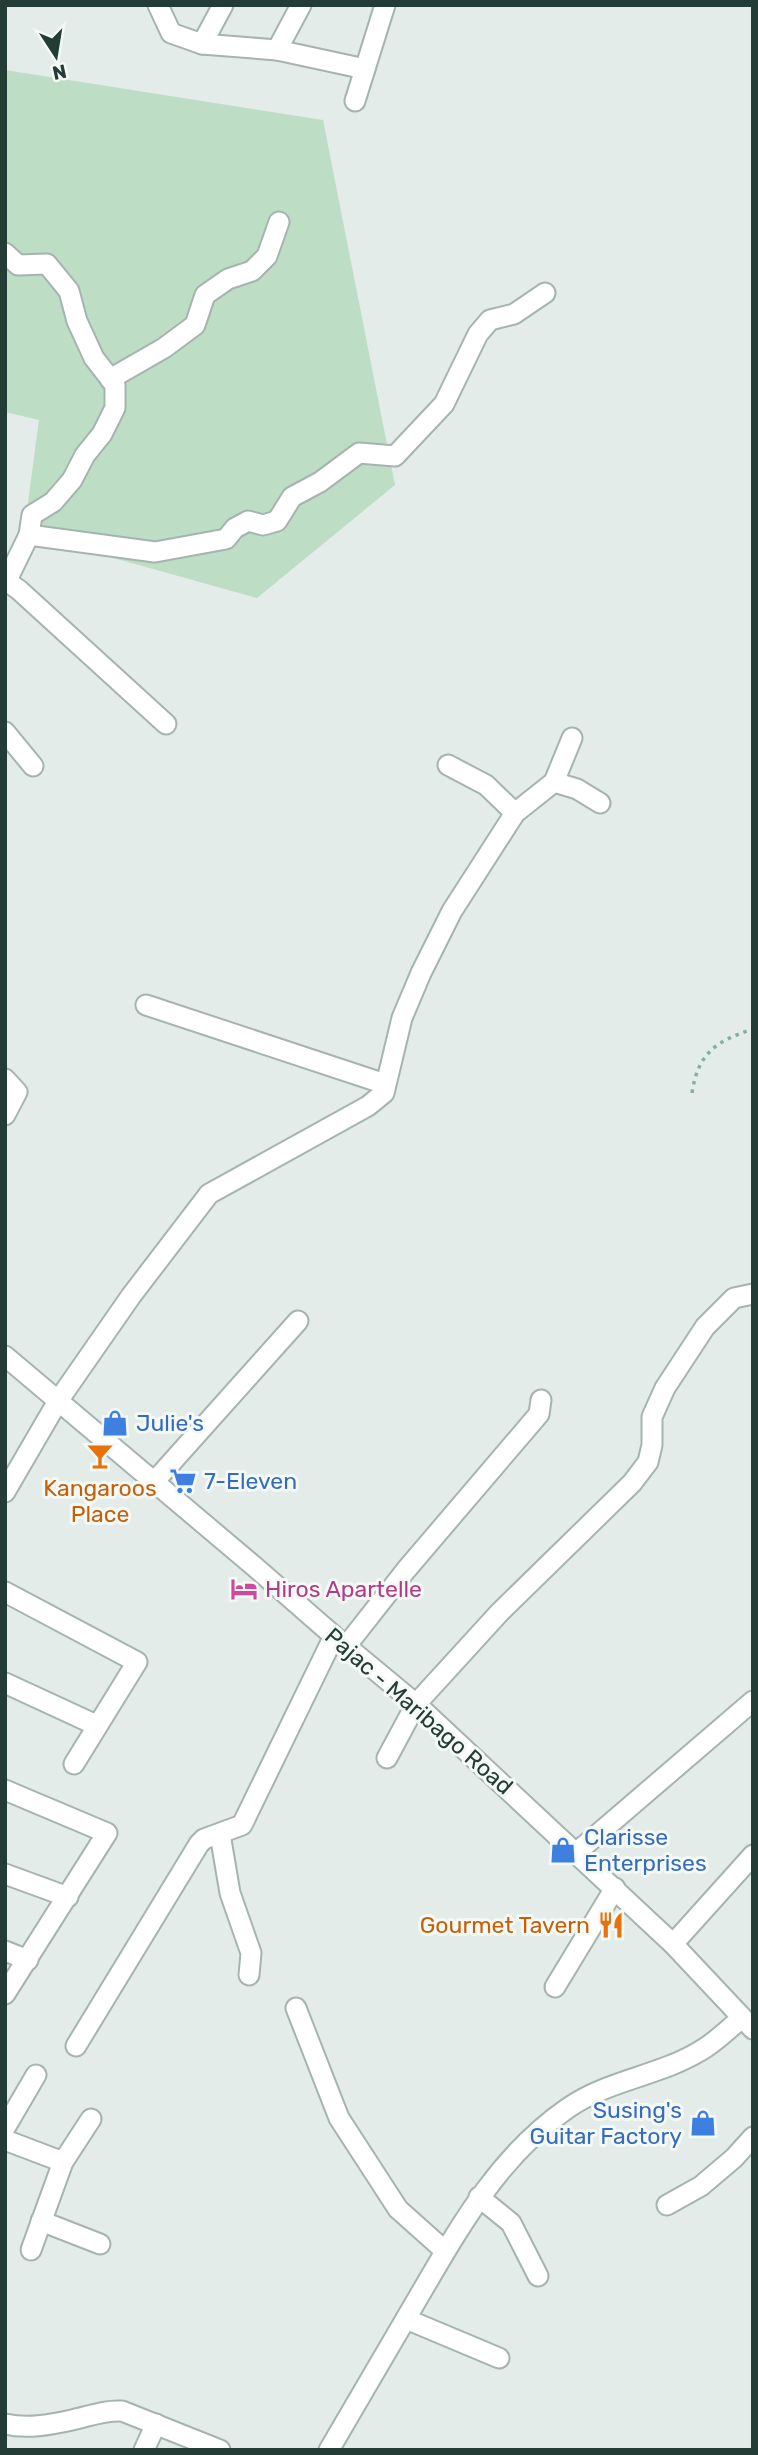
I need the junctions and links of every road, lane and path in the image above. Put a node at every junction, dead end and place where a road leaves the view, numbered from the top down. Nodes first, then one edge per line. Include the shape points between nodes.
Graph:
1 (158, 5) edge
2 (223, 5) edge
3 (300, 5) edge
4 (385, 5) edge
5 (202, 44) junction
6 (277, 50) junction
7 (365, 69) junction
8 (355, 101) dead end
9 (279, 222) dead end
10 (5, 253) edge
11 (545, 293) dead end
12 (110, 379) junction
13 (29, 535) junction
14 (6, 580) edge
15 (166, 724) dead end
16 (5, 732) edge
17 (572, 738) dead end
18 (448, 765) dead end
19 (33, 766) dead end
20 (555, 782) junction
21 (600, 803) dead end
22 (516, 813) junction
23 (146, 1005) dead end
24 (753, 1029) edge
25 (5, 1079) edge
26 (385, 1084) junction
27 (692, 1093) dead end
28 (5, 1115) edge
29 (753, 1294) edge
30 (298, 1321) dead end
31 (5, 1356) edge
32 (541, 1400) dead end
33 (58, 1401) junction
34 (154, 1482) junction
35 (5, 1492) edge
36 (5, 1592) edge
37 (340, 1641) junction
38 (6, 1684) edge
39 (753, 1702) edge
40 (416, 1704) junction
41 (96, 1725) junction
42 (387, 1758) dead end
43 (74, 1764) dead end
44 (5, 1790) edge
45 (220, 1834) junction
46 (577, 1852) junction
47 (753, 1855) edge
48 (5, 1874) edge
49 (615, 1888) junction
50 (68, 1897) junction
51 (673, 1944) junction
52 (5, 1951) edge
53 (28, 1960) junction
54 (249, 1975) dead end
55 (555, 1987) dead end
56 (5, 1994) edge
57 (296, 2008) dead end
58 (747, 2023) edge
59 (76, 2046) dead end
60 (36, 2075) dead end
61 (91, 2119) dead end
62 (5, 2128) edge
63 (753, 2137) edge
64 (5, 2140) edge
65 (63, 2162) junction
66 (479, 2197) junction
67 (667, 2205) dead end
68 (41, 2221) junction
69 (100, 2244) dead end
70 (30, 2250) dead end
71 (445, 2251) junction
72 (538, 2276) dead end
73 (406, 2319) junction
74 (499, 2358) dead end
75 (5, 2424) edge
76 (156, 2424) junction
77 (144, 2450) edge
78 (220, 2450) edge
79 (329, 2450) edge

1 - 5 street via 172,33
2 - 5 street
3 - 6 street
4 - 7 street
5 - 6 street
6 - 7 street
7 - 8 street
9 - 12 street via 267,256 252,271 228,279 205,295 195,325
10 - 12 street via 18,265 47,264 69,291 93,358
11 - 13 street via 514,314 490,320 478,334 443,404 395,456 359,453 292,497 277,521 248,521 226,539 155,552
12 - 13 street via 115,385 115,408 102,434 72,481 53,502 32,515
13 - 14 street
14 - 15 street
16 - 19 street
17 - 20 street
18 - 22 street via 486,785
20 - 21 street
20 - 22 street
22 - 26 street via 452,911 421,973 402,1018
23 - 26 street
24 - 27 path via 709,1050 699,1064
25 - 28 street via 17,1091
26 - 33 street via 384,1093 368,1106 209,1194
29 - 40 street via 734,1298 705,1327 665,1388 652,1417 648,1462 632,1483 500,1612
30 - 34 street
31 - 33 street, Pajac - Maribago Road
32 - 37 street via 539,1414
33 - 34 street, Pajac - Maribago Road
33 - 35 street
34 - 37 street, Pajac - Maribago Road
36 - 41 street via 137,1662
37 - 40 street, Pajac - Maribago Road
37 - 45 street via 242,1825
38 - 41 street
39 - 46 street
40 - 42 street
40 - 46 street, Pajac - Maribago Road
41 - 43 street
44 - 50 street via 107,1833
45 - 54 street via 230,1893 251,1953
45 - 59 street via 199,1844
46 - 49 street, Pajac - Maribago Road
47 - 51 street
48 - 50 street
49 - 51 street, Pajac - Maribago Road
49 - 55 street
50 - 53 street
51 - 58 street, Pajac - Maribago Road
52 - 53 street
53 - 56 street
57 - 71 street via 339,2118 398,2209
58 - 66 street via 701,2051 605,2088 569,2108 509,2159
60 - 62 street
61 - 65 street
63 - 67 street via 701,2186
64 - 65 street
65 - 68 street
66 - 71 street
66 - 72 street via 511,2223
68 - 69 street
68 - 70 street
71 - 73 street
73 - 74 street
73 - 79 street
75 - 76 street via 22,2427 109,2410
76 - 77 street
76 - 78 street

